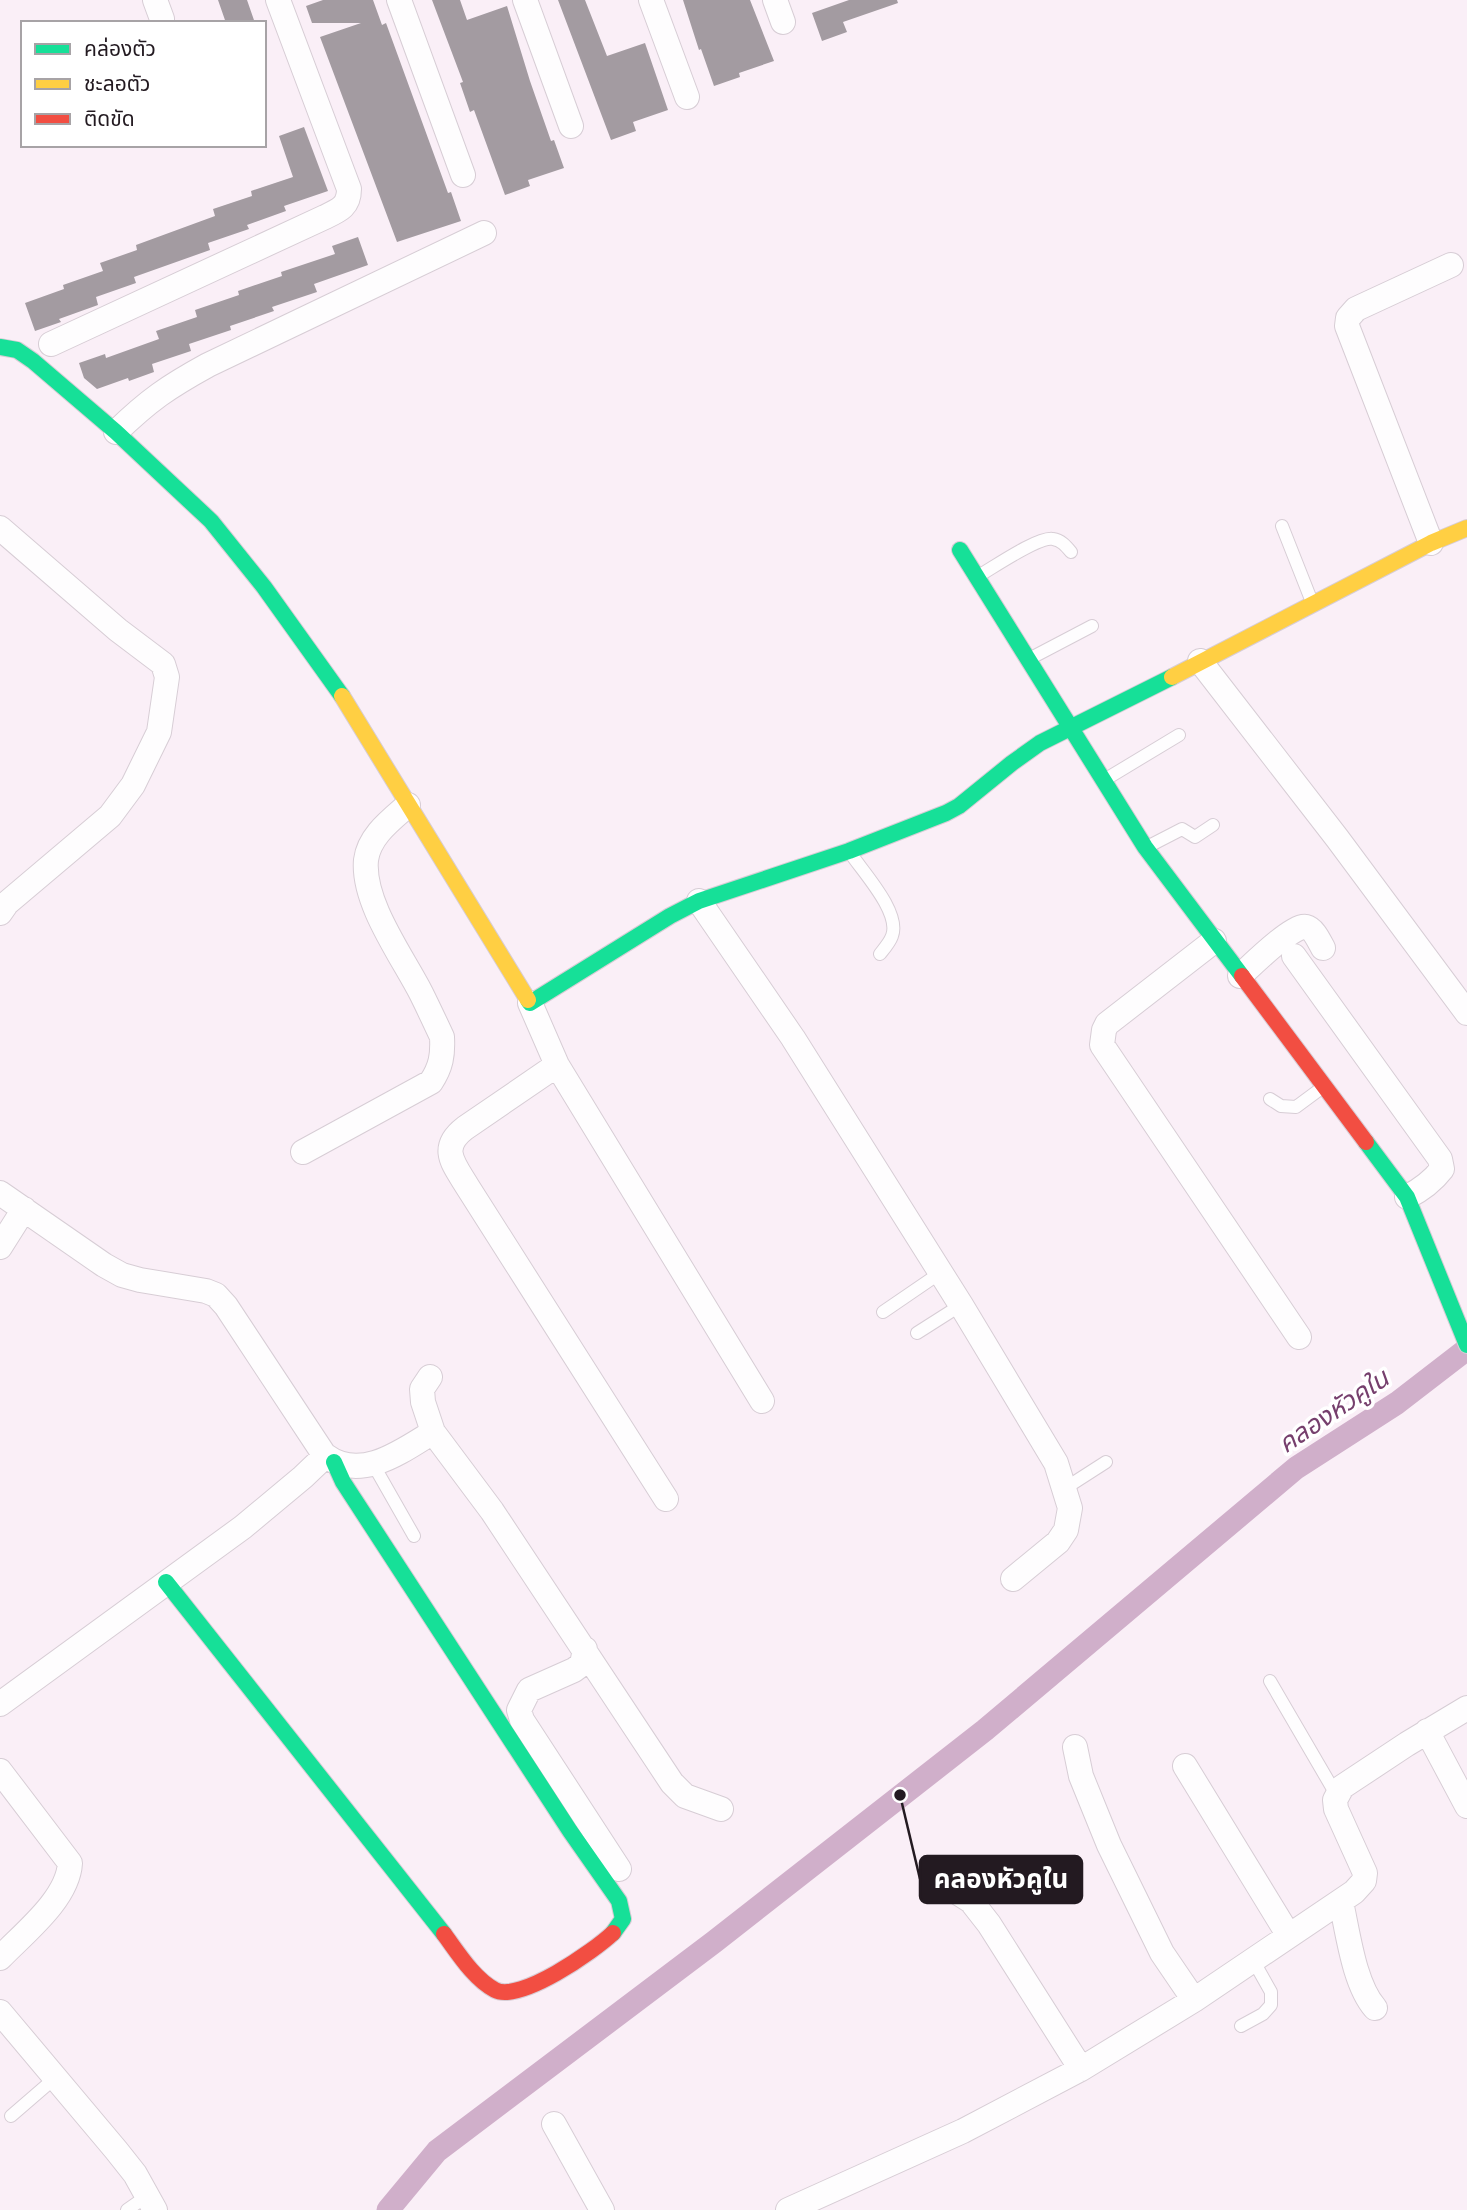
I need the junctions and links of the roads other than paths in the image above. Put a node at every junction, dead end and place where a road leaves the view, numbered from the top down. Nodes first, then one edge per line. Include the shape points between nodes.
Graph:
1 (278, 0) edge
2 (399, 0) edge
3 (525, 0) edge
4 (651, 0) edge
5 (687, 97) dead end
6 (571, 126) dead end
7 (463, 174) dead end
8 (484, 233) dead end
9 (1451, 265) dead end
10 (51, 344) dead end
11 (0, 347) edge
12 (117, 432) junction
13 (1282, 526) dead end
14 (0, 528) edge
15 (1467, 528) edge
16 (1431, 543) junction
17 (960, 550) dead end
18 (1071, 552) dead end
19 (976, 577) junction
20 (1314, 605) junction
21 (1092, 626) dead end
22 (1027, 660) junction
23 (1200, 661) junction
24 (1070, 729) junction
25 (1179, 736) dead end
26 (1103, 781) junction
27 (408, 805) junction
28 (1213, 825) dead end
29 (1145, 847) junction
30 (849, 851) junction
31 (699, 901) junction
32 (0, 913) edge
33 (1214, 941) junction
34 (1323, 948) dead end
35 (880, 954) dead end
36 (1294, 956) dead end
37 (1240, 976) junction
38 (530, 1003) junction
39 (1467, 1013) edge
40 (557, 1065) junction
41 (1323, 1087) junction
42 (1270, 1099) dead end
43 (303, 1153) dead end
44 (0, 1193) edge
45 (1407, 1197) junction
46 (24, 1209) junction
47 (0, 1247) edge
48 (940, 1273) junction
49 (961, 1306) junction
50 (883, 1312) dead end
51 (917, 1334) dead end
52 (1299, 1337) dead end
53 (1467, 1345) edge
54 (430, 1377) dead end
55 (762, 1401) dead end
56 (433, 1432) junction
57 (330, 1459) junction
58 (1106, 1462) dead end
59 (373, 1464) junction
60 (1064, 1489) junction
61 (666, 1499) dead end
62 (414, 1536) dead end
63 (1013, 1579) dead end
64 (166, 1582) junction
65 (585, 1649) junction
66 (1270, 1681) dead end
67 (0, 1704) edge
68 (1467, 1708) edge
69 (1427, 1731) junction
70 (1075, 1747) dead end
71 (1185, 1766) dead end
72 (0, 1771) edge
73 (1337, 1796) junction
74 (1467, 1806) edge
75 (721, 1809) dead end
76 (620, 1869) dead end
77 (941, 1882) dead end
78 (1341, 1902) junction
79 (1289, 1936) junction
80 (0, 1958) edge
81 (1254, 1960) junction
82 (1194, 2000) junction
83 (1375, 2008) dead end
84 (0, 2012) edge
85 (1241, 2026) dead end
86 (1081, 2069) junction
87 (55, 2078) junction
88 (11, 2116) dead end
89 (554, 2124) dead end
90 (143, 2205) edge
91 (602, 2210) edge
92 (788, 2210) edge

1 - 10 street via 349,189 349,200 325,217
2 - 7 street
3 - 6 street
4 - 5 street
8 - 12 street via 208,365 166,388
9 - 16 street via 1356,309 1347,326
11 - 12 street via 33,361
12 - 27 street via 211,521 264,587 341,694
13 - 20 lane
14 - 32 street via 163,664 167,677 159,732 133,785 110,816
15 - 16 street
16 - 20 street
17 - 19 street
18 - 19 lane via 1052,538 1040,541
19 - 22 street
20 - 23 street
21 - 22 lane
22 - 24 street
23 - 24 street
23 - 39 street
24 - 26 street
24 - 30 street via 1040,743 959,806
25 - 26 lane
26 - 29 street
27 - 38 street
27 - 43 street via 374,839 366,859 368,884 379,916 442,1037 443,1055 431,1082
28 - 29 lane via 1195,837 1182,829
29 - 33 street
30 - 31 street
30 - 35 lane via 894,920 893,934
31 - 38 street
31 - 48 street via 793,1038
33 - 37 street
33 - 52 street via 1107,1024 1102,1045
34 - 37 street via 1313,931 1301,927
36 - 45 street via 1440,1159 1442,1170
37 - 41 street
38 - 40 street
40 - 55 street
40 - 61 street via 459,1132 449,1148 467,1186
41 - 42 lane via 1296,1107
41 - 45 street
44 - 46 street
45 - 53 street
46 - 47 street
46 - 57 street via 122,1275 216,1295
48 - 49 street
48 - 50 lane
49 - 51 lane
49 - 60 street via 1056,1463
54 - 56 street via 422,1389
56 - 59 street
56 - 65 street
57 - 59 street via 353,1466
57 - 64 street
57 - 64 street via 619,1901 622,1924 600,1945 525,1990 501,1994 491,1989
58 - 60 lane
59 - 62 lane
60 - 63 street via 1070,1508 1066,1530
64 - 67 street
65 - 75 street via 672,1783 685,1796
65 - 76 street via 582,1664 529,1690 519,1710
66 - 73 lane
68 - 69 street
69 - 73 street via 1342,1787
69 - 74 street
70 - 82 street via 1109,1845 1162,1953
71 - 79 street
72 - 80 street via 71,1863 67,1881 45,1913
73 - 78 street via 1336,1809 1364,1873 1364,1881
77 - 86 street via 971,1901 989,1924
78 - 79 street
78 - 83 street via 1366,1998
79 - 81 street
81 - 82 street
81 - 85 lane via 1271,1992 1271,2005
82 - 86 street
84 - 87 street
86 - 92 street via 963,2131
87 - 88 lane
87 - 90 street via 135,2174
89 - 91 street

